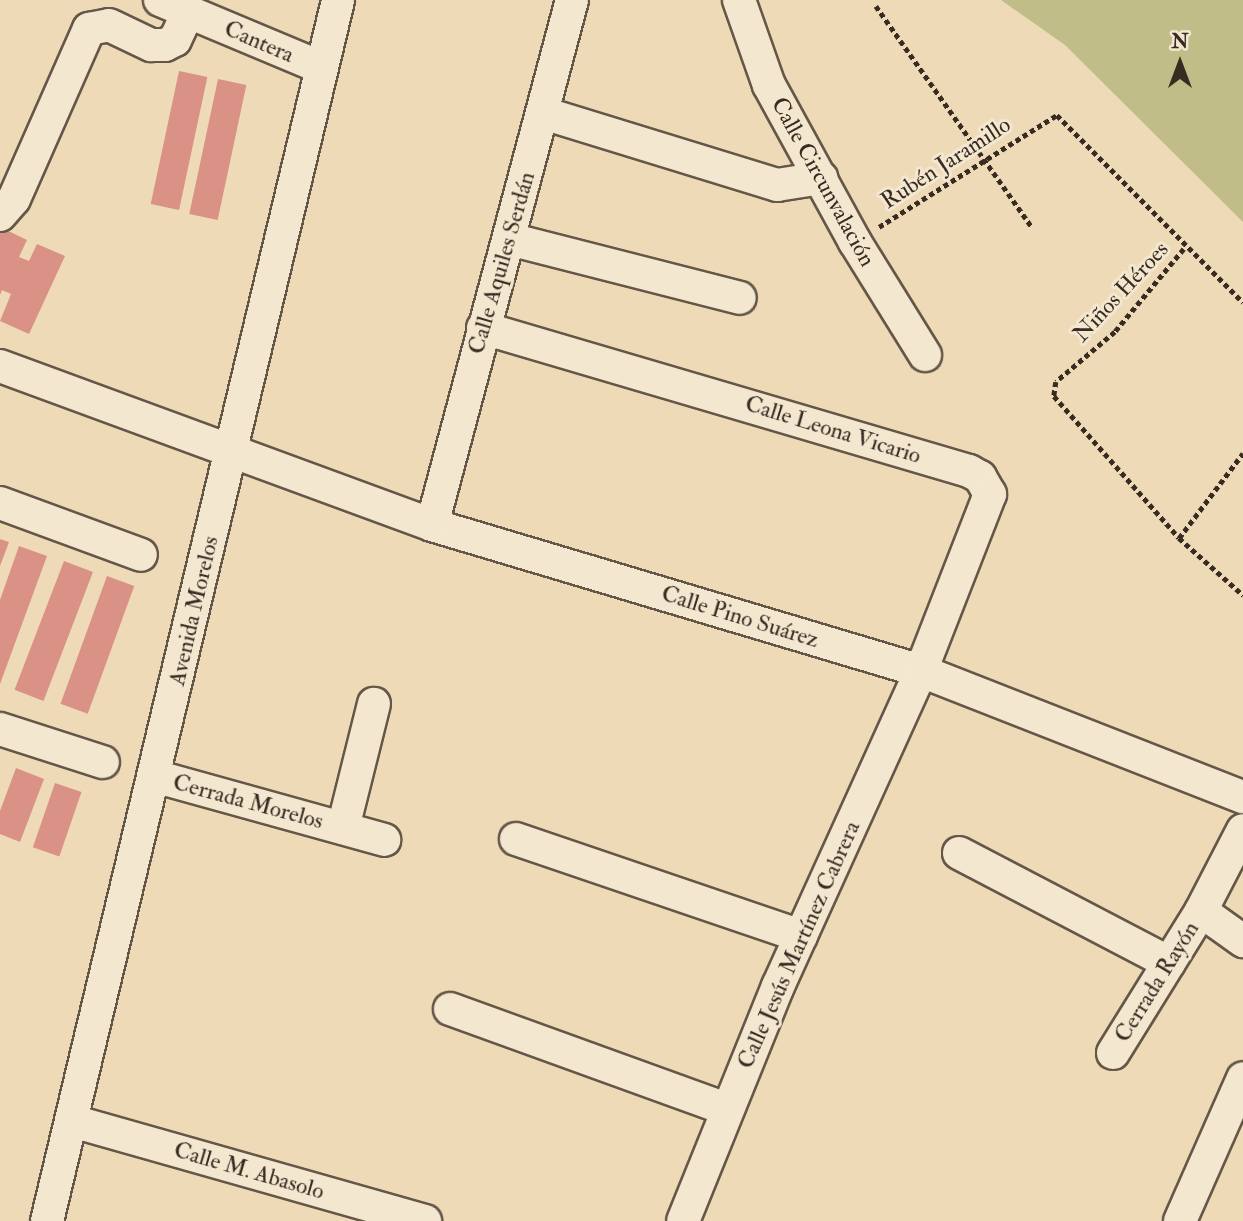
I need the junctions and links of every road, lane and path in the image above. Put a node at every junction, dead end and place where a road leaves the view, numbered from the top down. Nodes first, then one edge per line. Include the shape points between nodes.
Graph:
1 (338, 0) edge
2 (572, 0) edge
3 (739, 0) edge
4 (174, 6) edge
5 (876, 6) dead end
6 (320, 67) junction
7 (543, 113) junction
8 (982, 160) junction
9 (821, 178) junction
10 (0, 215) edge
11 (1032, 227) dead end
12 (509, 239) junction
13 (855, 242) junction
14 (1184, 249) junction
15 (740, 298) dead end
16 (1243, 302) edge
17 (483, 328) junction
18 (925, 355) dead end
19 (0, 366) edge
20 (231, 453) junction
21 (1243, 453) edge
22 (0, 503) edge
23 (432, 526) junction
24 (1179, 538) junction
25 (141, 555) dead end
26 (1243, 595) edge
27 (920, 671) junction
28 (374, 704) dead end
29 (0, 729) edge
30 (103, 762) dead end
31 (154, 776) junction
32 (1243, 797) edge
33 (342, 828) junction
34 (1243, 830) edge
35 (384, 839) dead end
36 (516, 839) dead end
37 (959, 853) dead end
38 (1201, 911) junction
39 (801, 936) junction
40 (1243, 942) edge
41 (1169, 963) junction
42 (450, 1009) dead end
43 (1113, 1053) dead end
44 (1243, 1078) edge
45 (726, 1109) junction
46 (72, 1121) junction
47 (1243, 1132) edge
48 (1213, 1150) junction
49 (47, 1221) edge
50 (425, 1221) edge
51 (683, 1221) edge
52 (1180, 1221) edge

1 - 6 street, Avenida Morelos
2 - 7 street, Calle Aquiles Serdán
3 - 9 street, Calle Circunvalación via 769,85
4 - 6 street, Cantera
4 - 10 street via 175,40 165,45 151,45 109,25 89,29 14,199
5 - 8 path
6 - 20 street, Avenida Morelos
7 - 9 street via 777,186
7 - 12 street, Calle Aquiles Serdán
8 - 11 path
8 - 13 path, Rubén Jaramillo
8 - 14 path, Rubén Jaramillo via 1057,115
9 - 13 street, Calle Circunvalación
12 - 15 street
12 - 17 street, Calle Aquiles Serdán
13 - 18 street, Calle Circunvalación
14 - 16 path
14 - 24 path, Niños Héroes via 1115,332 1053,388
17 - 23 street, Calle Aquiles Serdán
17 - 27 street, Calle Leona Vicario via 980,477 990,494 988,503
19 - 20 street, Calle Pino Suárez
20 - 23 street, Calle Pino Suárez
20 - 31 street, Avenida Morelos
21 - 24 path
22 - 25 street
23 - 27 street, Calle Pino Suárez
24 - 26 path
27 - 32 street, Calle Pino Suárez
27 - 39 street, Calle Jesús Martínez Cabrera
28 - 33 street, Cerrada Morelos
29 - 30 street
31 - 33 street, Cerrada Morelos
31 - 46 street, Avenida Morelos
33 - 35 street, Cerrada Morelos
34 - 38 street, Cerrada Rayón
36 - 39 street
37 - 41 street
38 - 40 street
38 - 41 street, Cerrada Rayón
39 - 45 street, Calle Jesús Martínez Cabrera
41 - 43 street, Cerrada Rayón
42 - 45 street
44 - 48 street
45 - 51 street, Calle Jesús Martínez Cabrera
46 - 49 street, Avenida Morelos
46 - 50 street, Calle M. Abasolo
47 - 48 street
48 - 52 street

